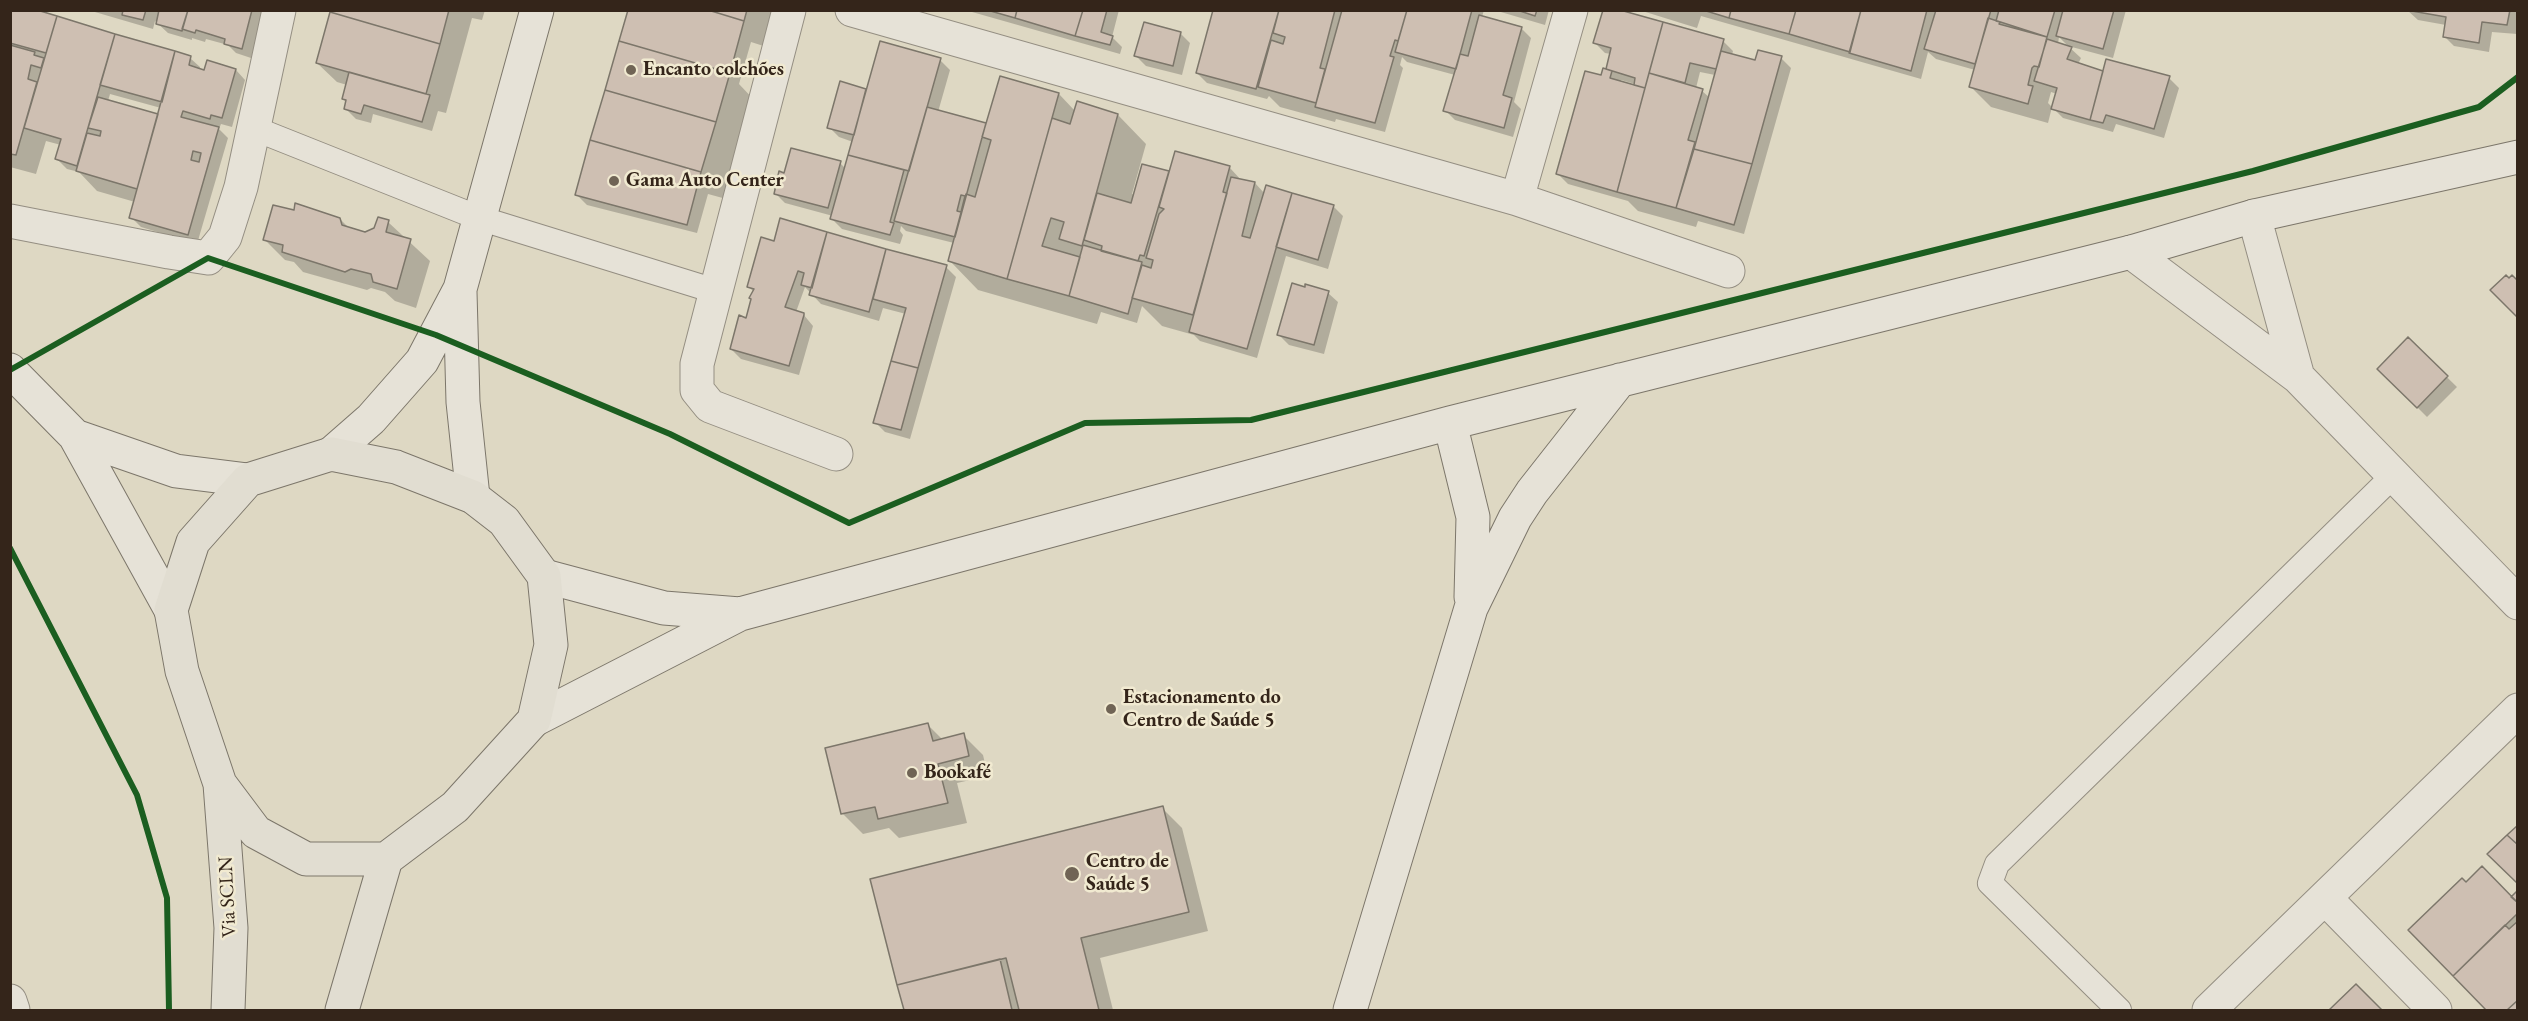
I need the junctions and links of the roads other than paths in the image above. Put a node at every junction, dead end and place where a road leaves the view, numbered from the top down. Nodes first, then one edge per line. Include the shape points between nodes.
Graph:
1 (279, 10) edge
2 (537, 10) edge
3 (789, 10) edge
4 (852, 10) edge
5 (1570, 10) edge
6 (254, 128) junction
7 (2517, 157) edge
8 (1517, 199) junction
9 (2254, 216) junction
10 (479, 218) junction
11 (10, 221) edge
12 (2131, 252) junction
13 (1728, 271) dead end
14 (460, 289) junction
15 (716, 291) junction
16 (10, 369) edge
17 (2298, 378) junction
18 (1620, 380) junction
19 (1450, 423) junction
20 (75, 436) junction
21 (331, 454) junction
22 (836, 454) dead end
23 (2393, 476) junction
24 (248, 480) junction
25 (473, 497) junction
26 (544, 576) junction
27 (2517, 603) edge
28 (1471, 608) junction
29 (171, 610) junction
30 (740, 614) junction
31 (2517, 710) edge
32 (534, 720) junction
33 (220, 784) junction
34 (386, 859) junction
35 (2325, 898) junction
36 (10, 1001) edge
37 (13, 1011) edge
38 (228, 1011) edge
39 (342, 1011) edge
40 (1350, 1011) edge
41 (2119, 1011) edge
42 (2209, 1011) edge
43 (2435, 1011) edge

1 - 6 street
2 - 10 street
3 - 15 street
4 - 8 street
5 - 8 street
6 - 10 lane
6 - 11 street via 225,237 208,258
7 - 9 street
8 - 13 street
9 - 12 street
9 - 17 street
10 - 14 street
10 - 15 lane
12 - 17 street
12 - 18 street
14 - 21 street via 422,361 371,419
14 - 25 street via 463,402
15 - 22 street via 697,364 697,390 710,406
16 - 20 street
17 - 23 street
18 - 19 street
18 - 28 street via 1515,518
19 - 28 street via 1473,517
19 - 30 street
20 - 24 street via 176,471
20 - 29 street
21 - 24 main road
21 - 25 main road via 396,467
23 - 27 street
23 - 41 lane via 1997,864 1990,883
24 - 29 main road via 193,542
25 - 26 main road via 504,521
26 - 30 street via 664,608
26 - 32 main road via 551,645
28 - 40 street
29 - 33 main road via 182,671
30 - 32 street
31 - 35 street
32 - 34 main road via 455,807
33 - 34 main road via 256,832 306,859
33 - 38 main road, Via SCLN via 231,928
34 - 39 main road
35 - 42 street
35 - 43 street
36 - 37 street

